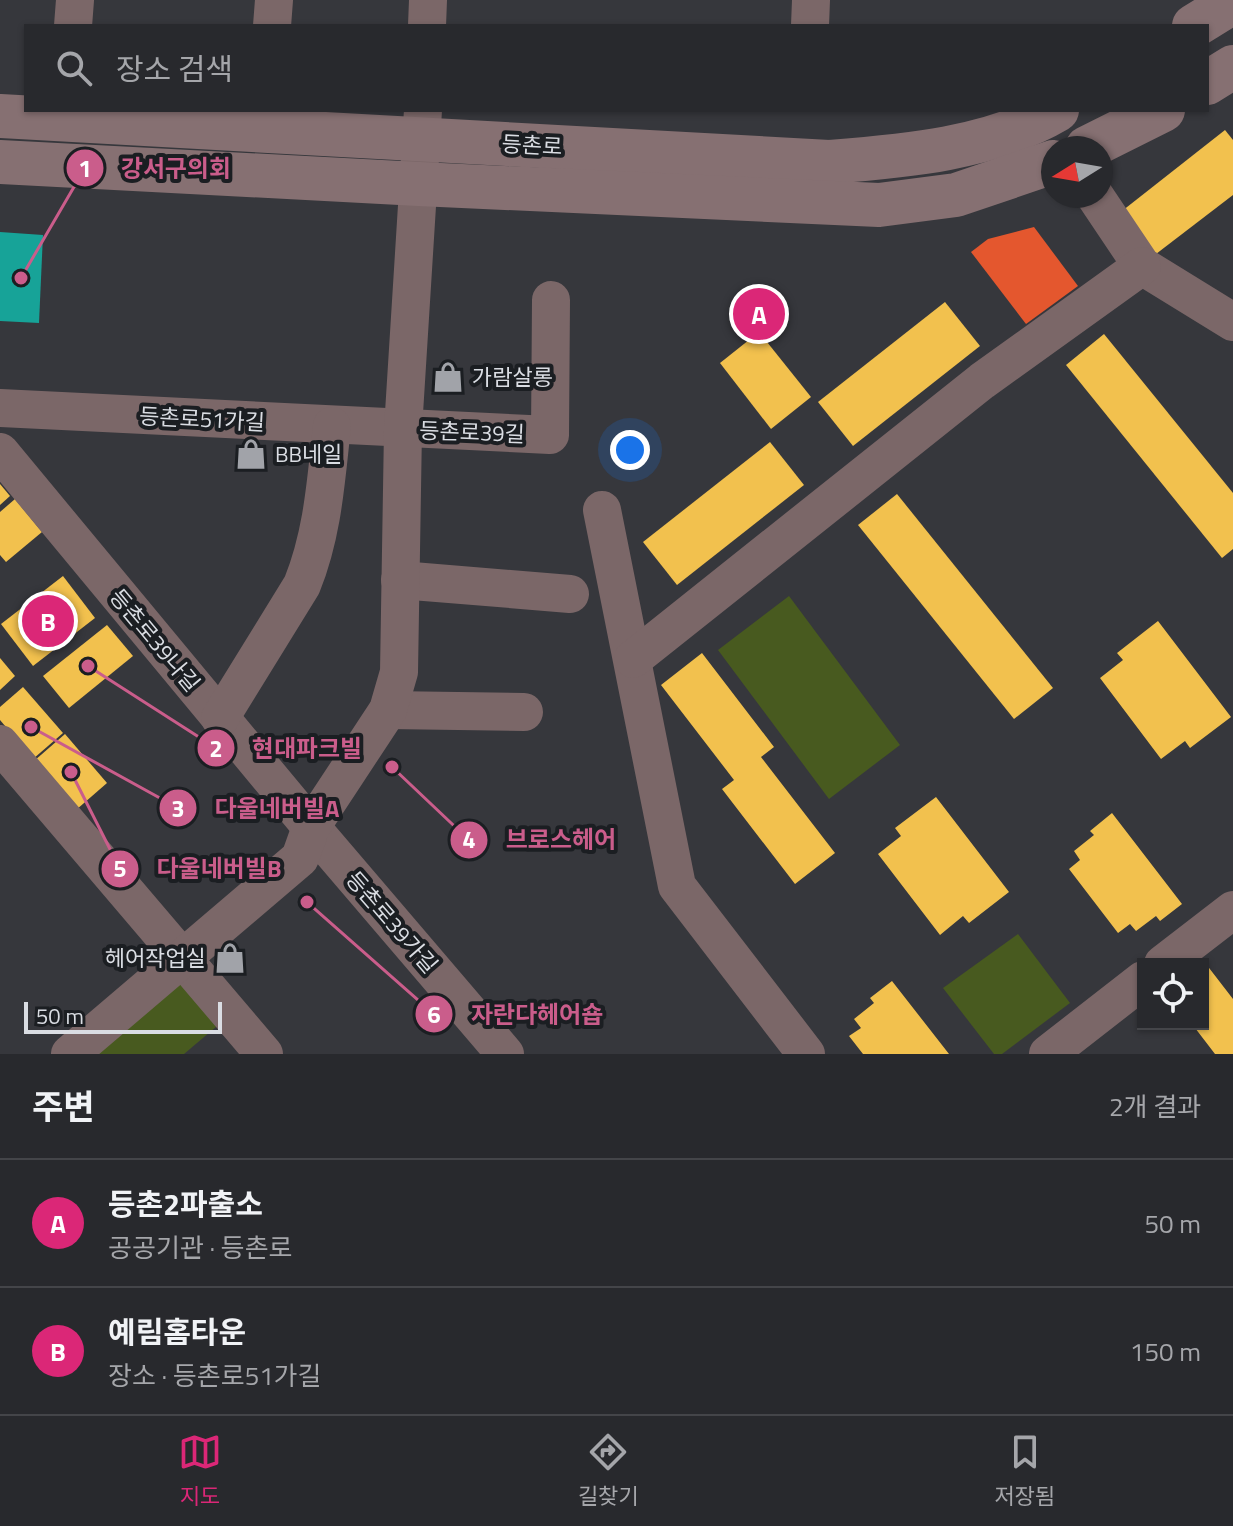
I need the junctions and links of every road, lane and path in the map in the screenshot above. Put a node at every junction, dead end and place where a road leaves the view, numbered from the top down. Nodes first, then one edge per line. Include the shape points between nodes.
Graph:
1 (75, 0) edge
2 (274, 0) edge
3 (428, 0) edge
4 (811, 0) edge
5 (73, 24) edge
6 (272, 24) edge
7 (427, 24) edge
8 (810, 24) edge
9 (1233, 67) edge
10 (1209, 82) edge
11 (1159, 112) edge
12 (65, 115) edge
13 (0, 116) edge
14 (267, 121) edge
15 (422, 124) edge
16 (1057, 124) edge
17 (1111, 136) edge
18 (0, 162) edge
19 (1041, 166) edge
20 (419, 184) junction
21 (1103, 208) edge
22 (1142, 266) junction
23 (551, 300) dead end
24 (1233, 322) edge
25 (0, 408) edge
26 (332, 426) junction
27 (403, 429) junction
28 (0, 452) edge
29 (602, 510) dead end
30 (400, 580) junction
31 (570, 594) dead end
32 (633, 659) junction
33 (388, 710) junction
34 (524, 712) dead end
35 (220, 718) junction
36 (0, 744) edge
37 (311, 827) junction
38 (1233, 910) edge
39 (182, 958) junction
40 (1171, 958) edge
41 (1137, 985) edge
42 (70, 1054) edge
43 (264, 1054) edge
44 (505, 1054) edge
45 (806, 1054) edge
46 (1048, 1054) edge

1 - 5 street
2 - 6 street
3 - 7 street
4 - 8 street
9 - 10 main road
11 - 17 main road
12 - 13 main road, 등촌로
12 - 14 main road, 등촌로
14 - 15 main road, 등촌로
15 - 16 main road, 등촌로 via 829,162 912,155
15 - 20 street, 등촌로39길
18 - 20 main road, 등촌로
19 - 20 main road, 등촌로 via 956,195 879,205
20 - 27 street, 등촌로39길
21 - 22 street
22 - 24 street
22 - 32 street via 982,381
23 - 27 street, 등촌로39길 via 550,435
25 - 26 street, 등촌로51가길
26 - 27 street, 등촌로51가길
26 - 35 street via 323,511 309,568
27 - 30 street, 등촌로39길
28 - 35 street, 등촌로39나길
29 - 32 street
30 - 31 street
30 - 33 street, 등촌로39길 via 399,672
32 - 45 street via 677,886
33 - 34 street
33 - 37 street, 등촌로39길
35 - 37 street, 등촌로39나길
36 - 39 street
37 - 39 street, 등촌로39길 via 300,858
37 - 44 street, 등촌로39가길
38 - 40 street
39 - 42 street, 등촌로39길
39 - 43 street
41 - 46 street

